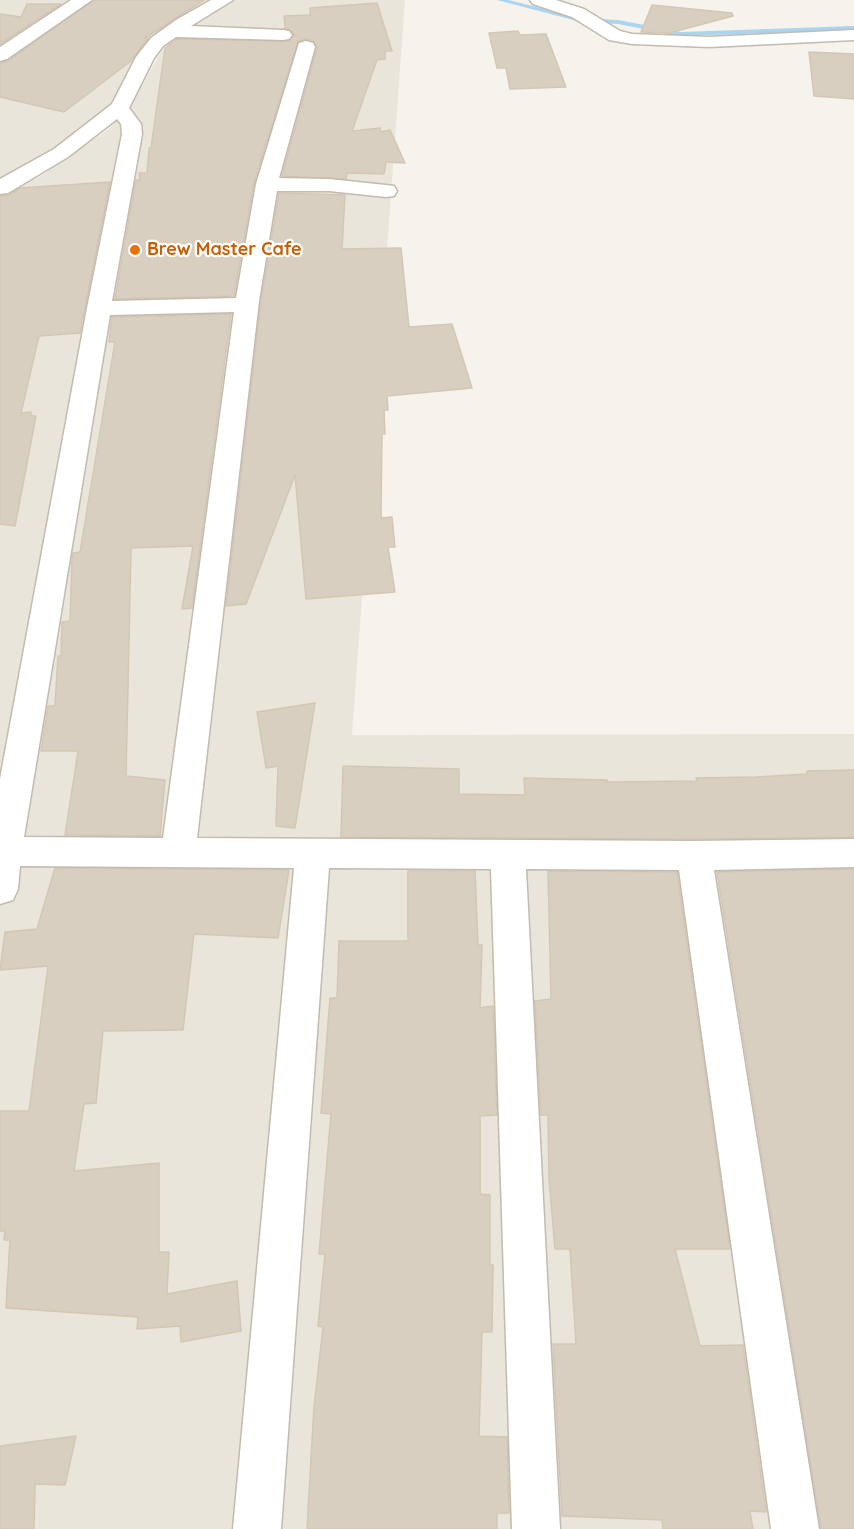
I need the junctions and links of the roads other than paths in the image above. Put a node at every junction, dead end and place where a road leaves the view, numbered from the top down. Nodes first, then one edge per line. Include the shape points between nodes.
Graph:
1 (224, 0) edge
2 (539, 0) edge
3 (81, 1) edge
4 (171, 31) junction
5 (854, 35) edge
6 (0, 56) edge
7 (119, 108) junction
8 (267, 184) junction
9 (0, 188) edge
10 (386, 190) dead end
11 (246, 305) junction
12 (99, 308) junction
13 (4, 851) junction
14 (178, 852) junction
15 (313, 853) junction
16 (508, 853) junction
17 (854, 853) edge
18 (694, 856) junction
19 (0, 889) edge
20 (257, 1529) edge
21 (536, 1529) edge
22 (795, 1529) edge

1 - 4 street
2 - 5 street via 593,22 615,36 709,42
3 - 6 street
4 - 7 street via 145,57
4 - 8 street via 294,41
7 - 9 street via 61,153
7 - 12 street via 131,124 132,134
8 - 10 street
8 - 11 street
11 - 12 street
11 - 14 street
12 - 13 street
13 - 14 street
13 - 19 street
14 - 15 street
15 - 16 street
15 - 20 street
16 - 18 street
16 - 21 street
17 - 18 street
18 - 22 street

